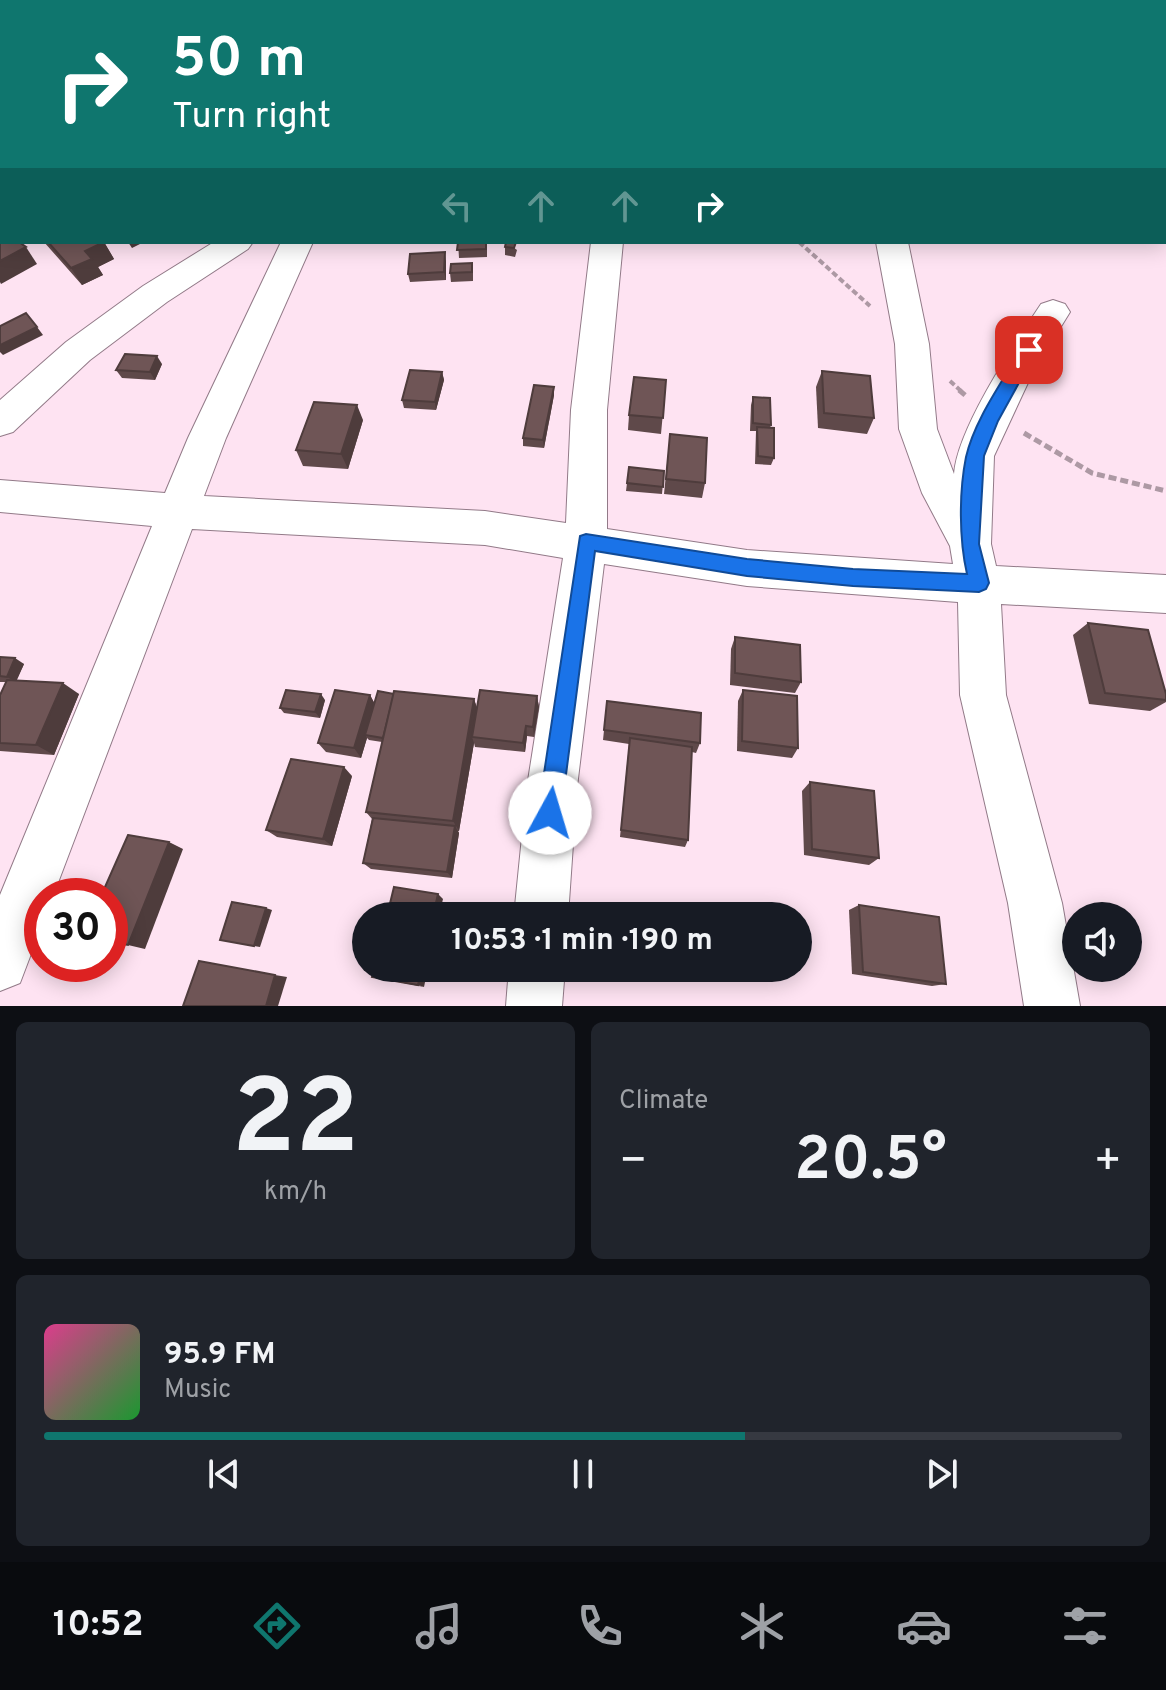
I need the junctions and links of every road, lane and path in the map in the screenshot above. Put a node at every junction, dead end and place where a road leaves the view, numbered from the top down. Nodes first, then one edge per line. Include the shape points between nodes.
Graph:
1 (234, 244) edge
2 (296, 244) edge
3 (607, 244) edge
4 (892, 244) edge
5 (1053, 312) dead end
6 (0, 422) edge
7 (0, 496) edge
8 (177, 511) junction
9 (586, 542) junction
10 (974, 564) junction
11 (1166, 594) edge
12 (542, 902) edge
13 (0, 963) edge
14 (536, 982) edge
15 (534, 1006) edge
16 (1052, 1006) edge

1 - 6 street via 78,351
2 - 8 street
3 - 9 street via 589,410
4 - 10 street via 912,344 918,429
5 - 10 street via 1017,369 975,456
7 - 8 street
8 - 9 street via 485,528
8 - 13 street
9 - 10 street via 747,568 853,577
9 - 12 street via 552,787
10 - 11 street
10 - 16 street via 983,695 1035,903
14 - 15 street

